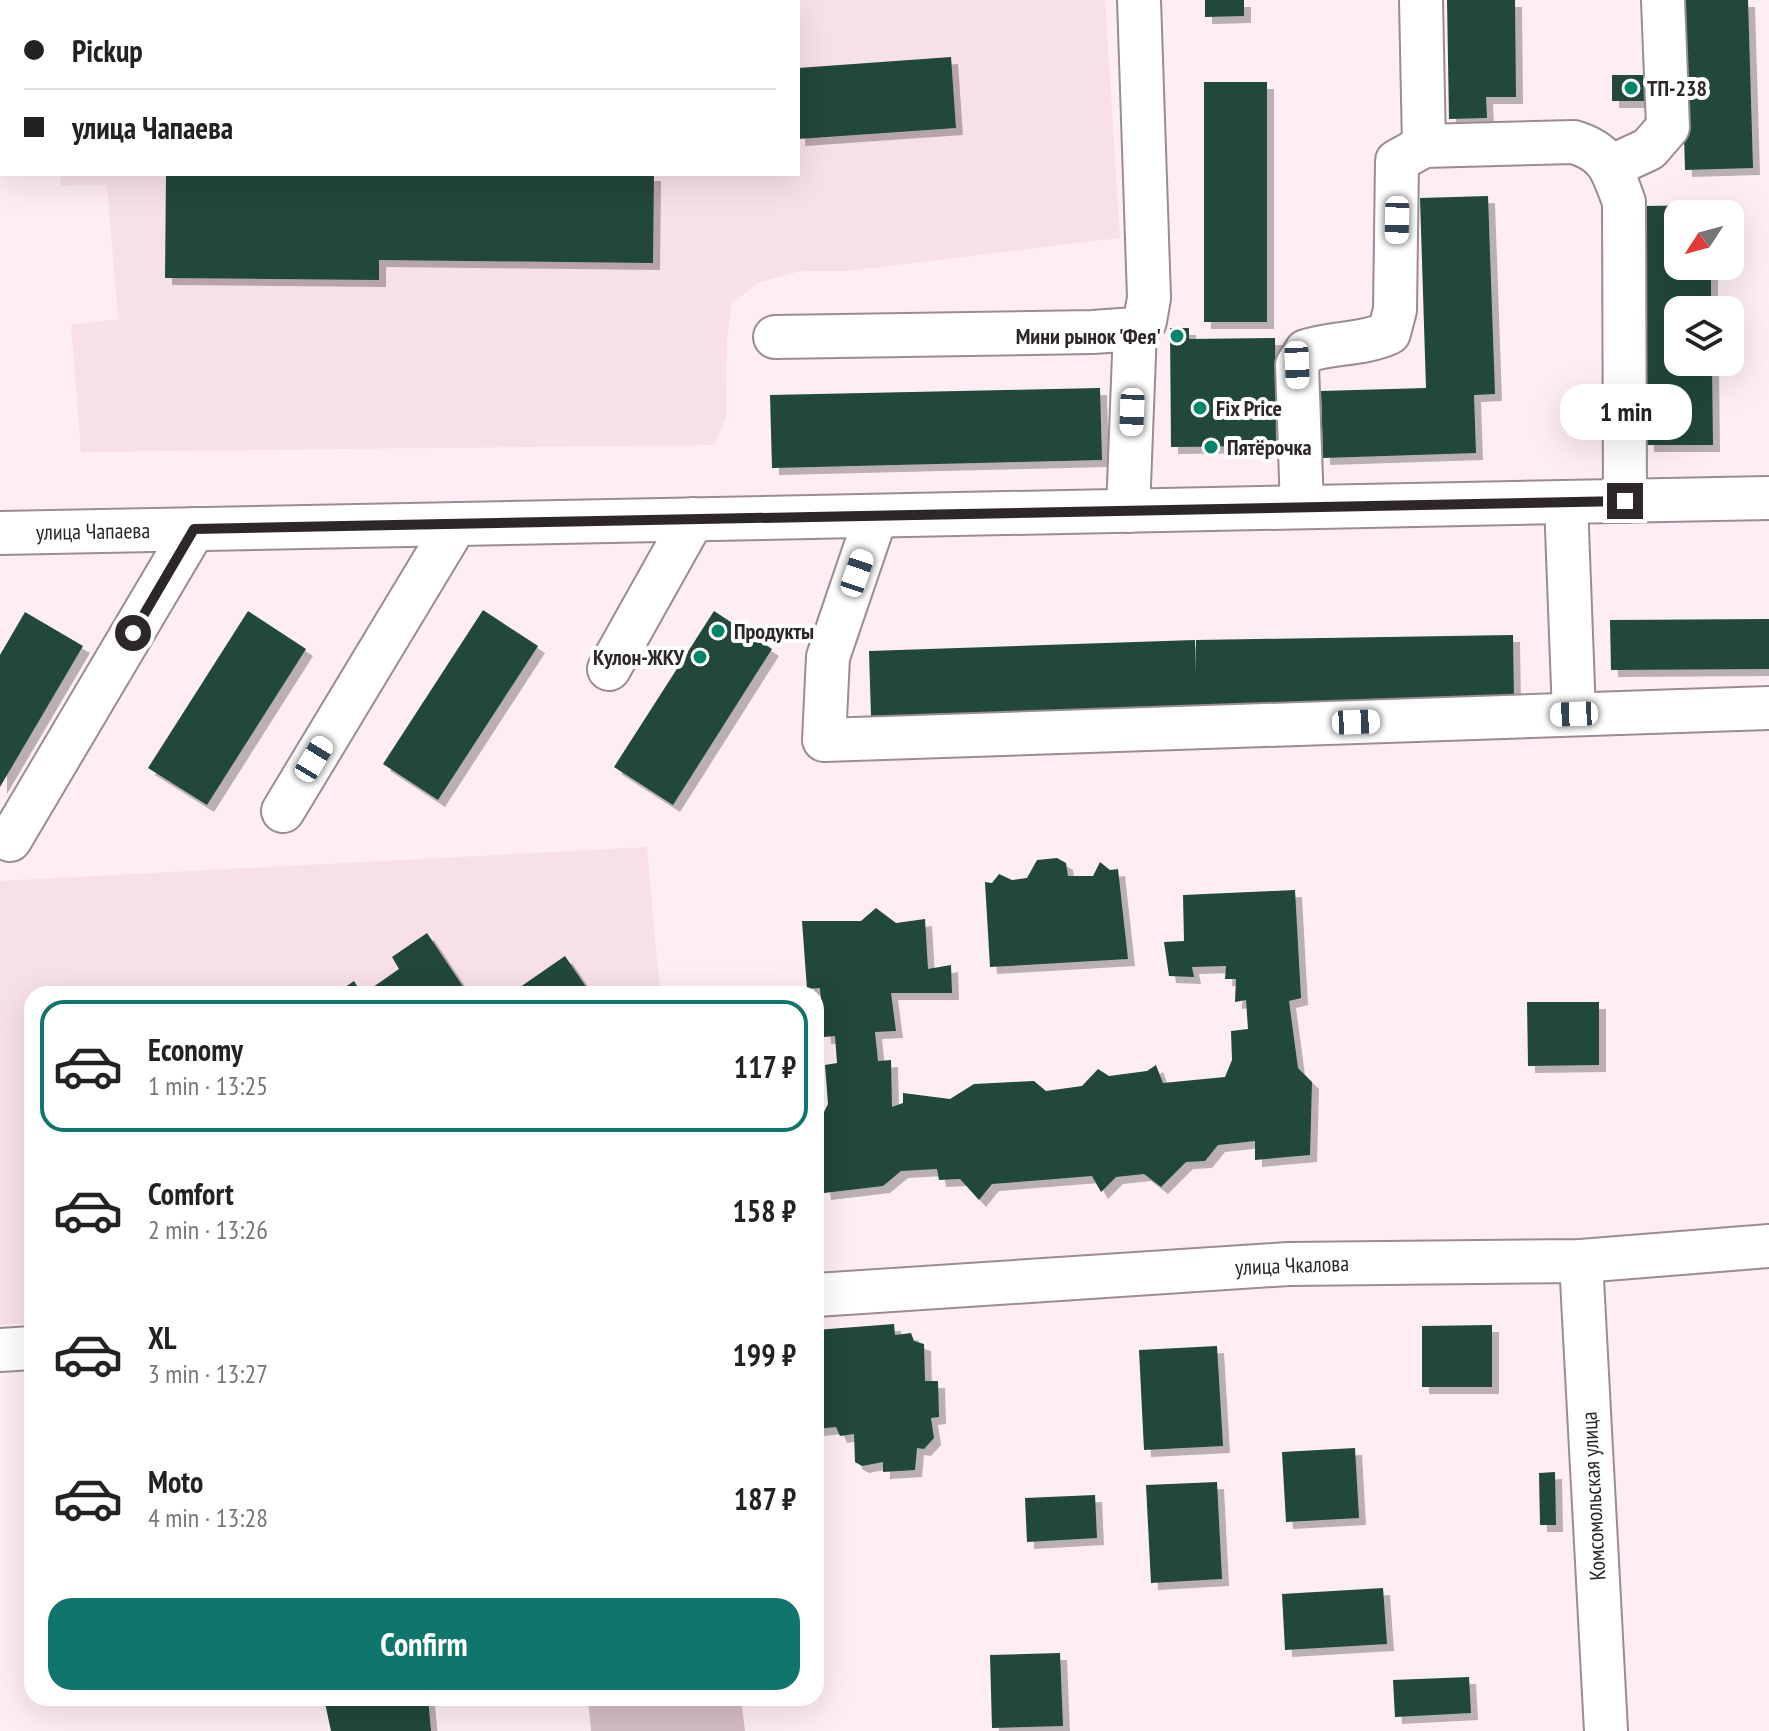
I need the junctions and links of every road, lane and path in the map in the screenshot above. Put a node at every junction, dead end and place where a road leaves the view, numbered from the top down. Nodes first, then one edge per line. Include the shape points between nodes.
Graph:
1 (1139, 0) edge
2 (1421, 0) edge
3 (1663, 0) edge
4 (1424, 146) junction
5 (1610, 167) junction
6 (1135, 329) junction
7 (775, 337) dead end
8 (1769, 498) edge
9 (1625, 501) junction
10 (1566, 502) junction
11 (1302, 507) junction
12 (1128, 511) junction
13 (876, 516) junction
14 (693, 519) junction
15 (456, 524) junction
16 (194, 529) junction
17 (0, 533) edge
18 (609, 669) dead end
19 (1769, 708) edge
20 (1574, 714) junction
21 (283, 811) dead end
22 (10, 840) dead end
23 (1769, 1246) edge
24 (1581, 1261) junction
25 (824, 1294) edge
26 (24, 1348) edge
27 (0, 1350) edge
28 (1606, 1731) edge

1 - 6 street via 1150,312
2 - 4 street
3 - 5 street via 1668,127 1649,149
4 - 5 street via 1574,142 1597,149
4 - 11 street via 1397,161 1395,310 1389,333 1371,341 1306,351 1297,365
5 - 9 street via 1624,202
6 - 7 street
6 - 12 street
8 - 9 street, улица Чапаева
9 - 10 street, улица Чапаева
10 - 11 street, улица Чапаева
10 - 20 street
11 - 12 street, улица Чапаева
12 - 13 street, улица Чапаева
13 - 14 street, улица Чапаева
13 - 20 street via 828,657 824,740
14 - 15 street, улица Чапаева
14 - 18 street
15 - 16 street, улица Чапаева
15 - 21 street
16 - 17 street, улица Чапаева
16 - 22 street
19 - 20 street
23 - 24 street, улица Чкалова
24 - 25 street, улица Чкалова via 1288,1264
24 - 28 street, Комсомольская улица
26 - 27 street

